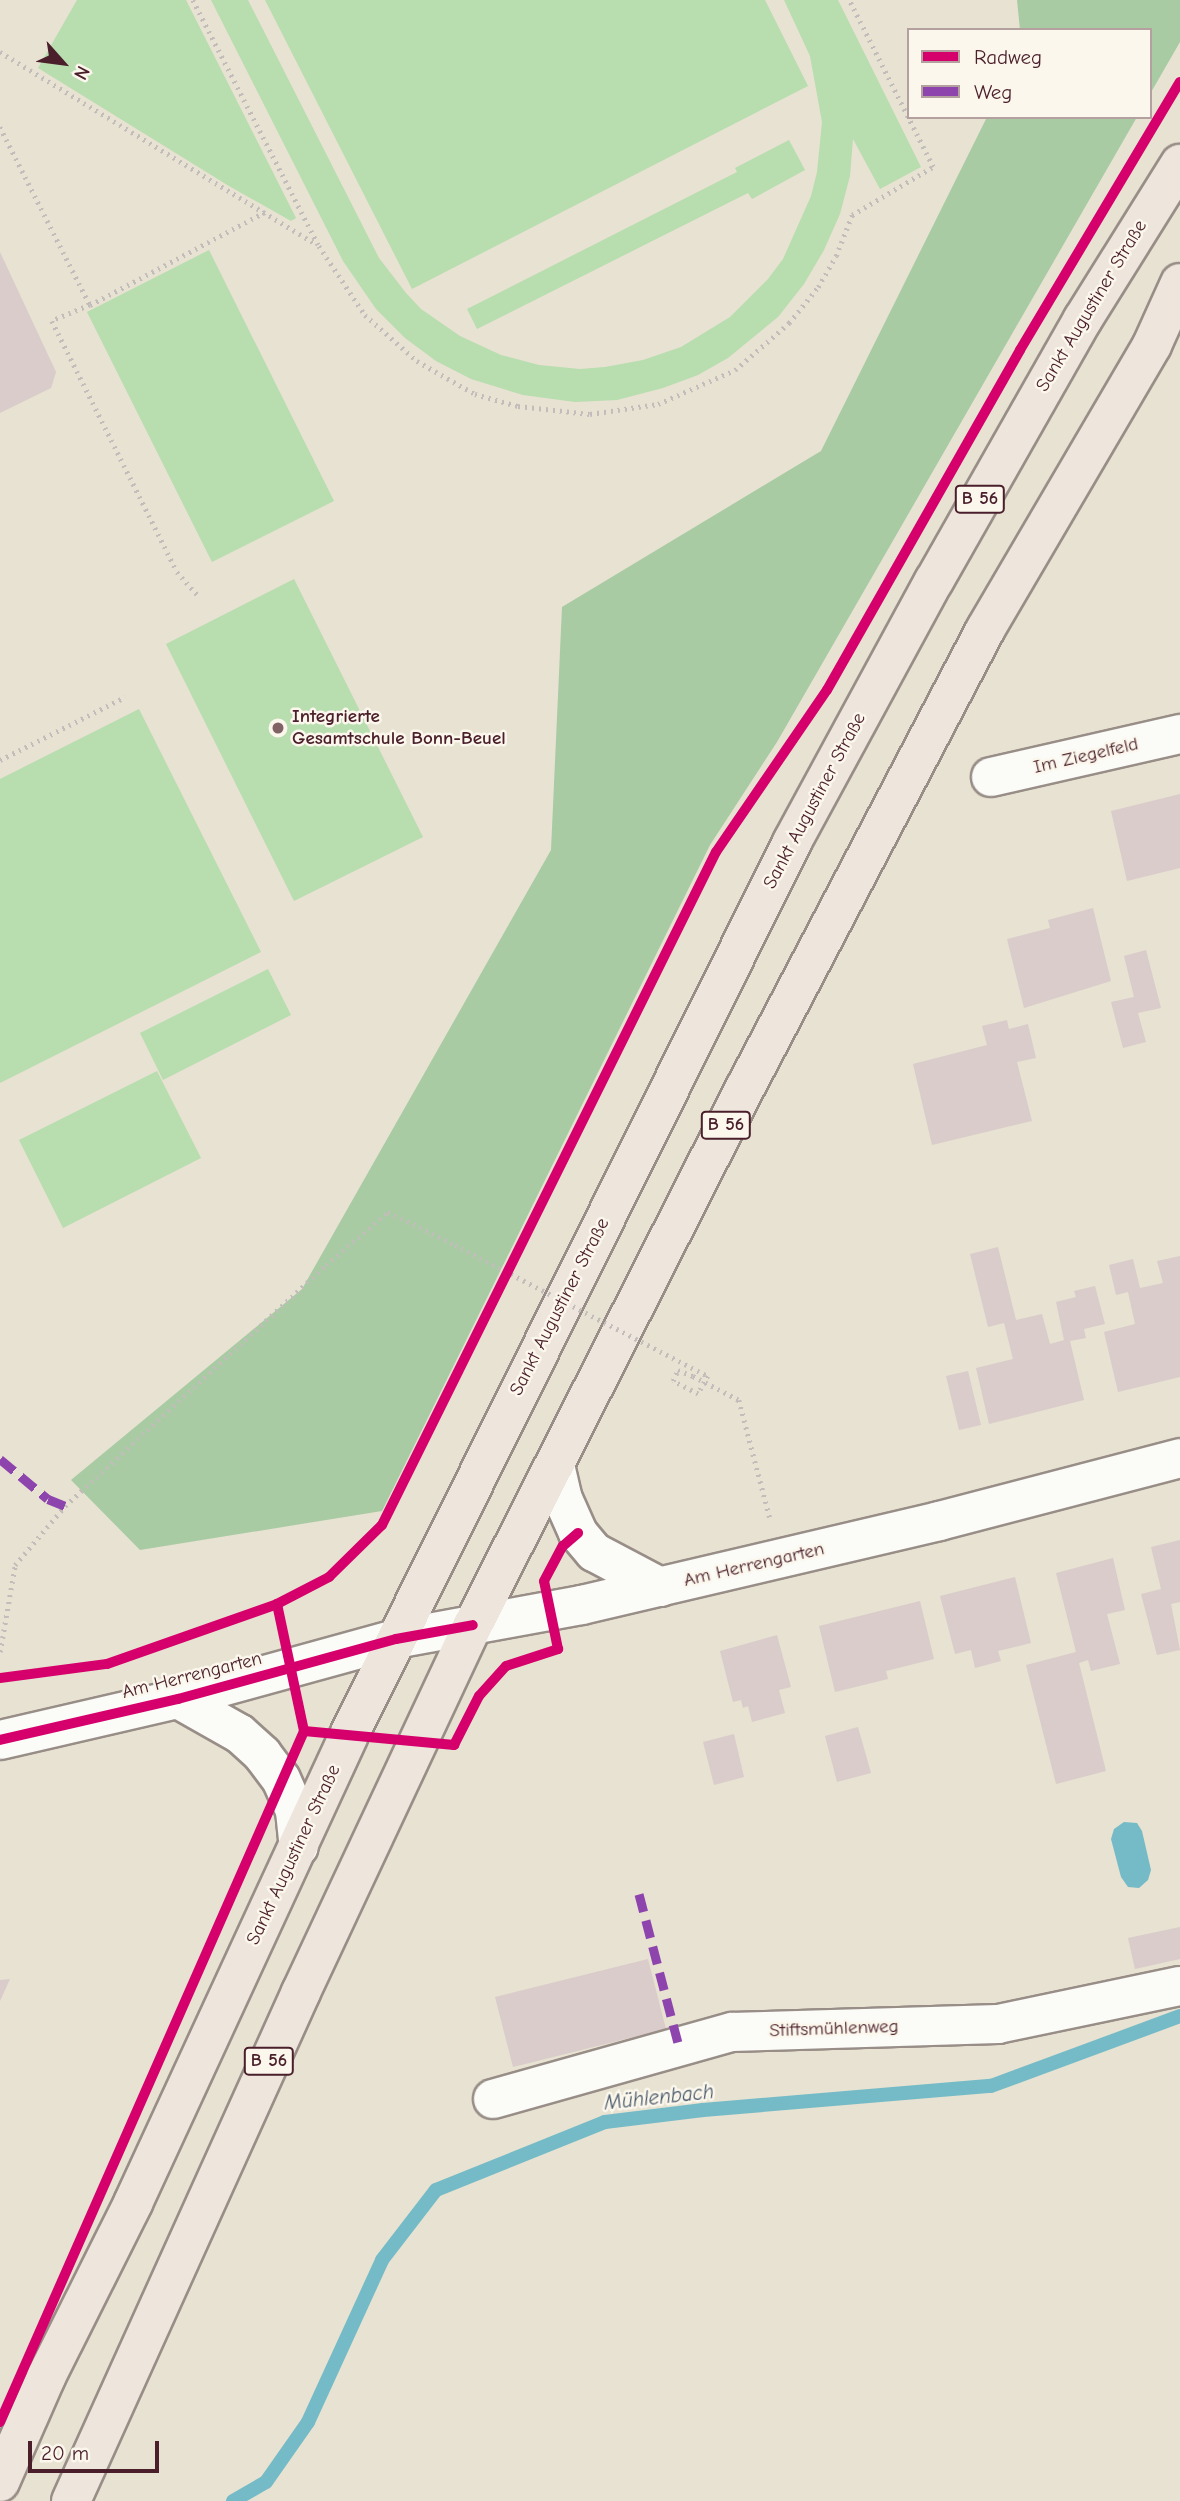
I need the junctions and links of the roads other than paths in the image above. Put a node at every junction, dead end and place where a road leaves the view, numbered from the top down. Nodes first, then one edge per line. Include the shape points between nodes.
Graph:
1 (1180, 164) edge
2 (1180, 283) edge
3 (1180, 734) edge
4 (991, 777) dead end
5 (1180, 1458) edge
6 (555, 1465) junction
7 (660, 1587) junction
8 (473, 1625) junction
9 (396, 1639) junction
10 (178, 1699) junction
11 (0, 1740) edge
12 (299, 1847) junction
13 (1180, 1986) edge
14 (493, 2099) dead end
15 (0, 2482) edge
16 (71, 2501) edge

1 - 9 main road, Sankt Augustiner Straße / B 56 via 1076,330 792,842
2 - 6 main road, B 56 via 1152,345 985,630 745,1088
3 - 4 street, Im Ziegelfeld
5 - 7 street, Am Herrengarten
6 - 7 street via 566,1509 594,1552
6 - 8 main road, B 56
7 - 8 street, Am Herrengarten
8 - 9 street, Am Herrengarten
8 - 16 main road, B 56 via 306,1979
9 - 10 street, Am Herrengarten
9 - 12 main road, Sankt Augustiner Straße / B 56
10 - 11 street, Am Herrengarten
10 - 12 street via 240,1734 262,1754 281,1779 295,1811
12 - 15 main road, Sankt Augustiner Straße / B 56
13 - 14 street, Stiftsmühlenweg via 998,2024 732,2032

